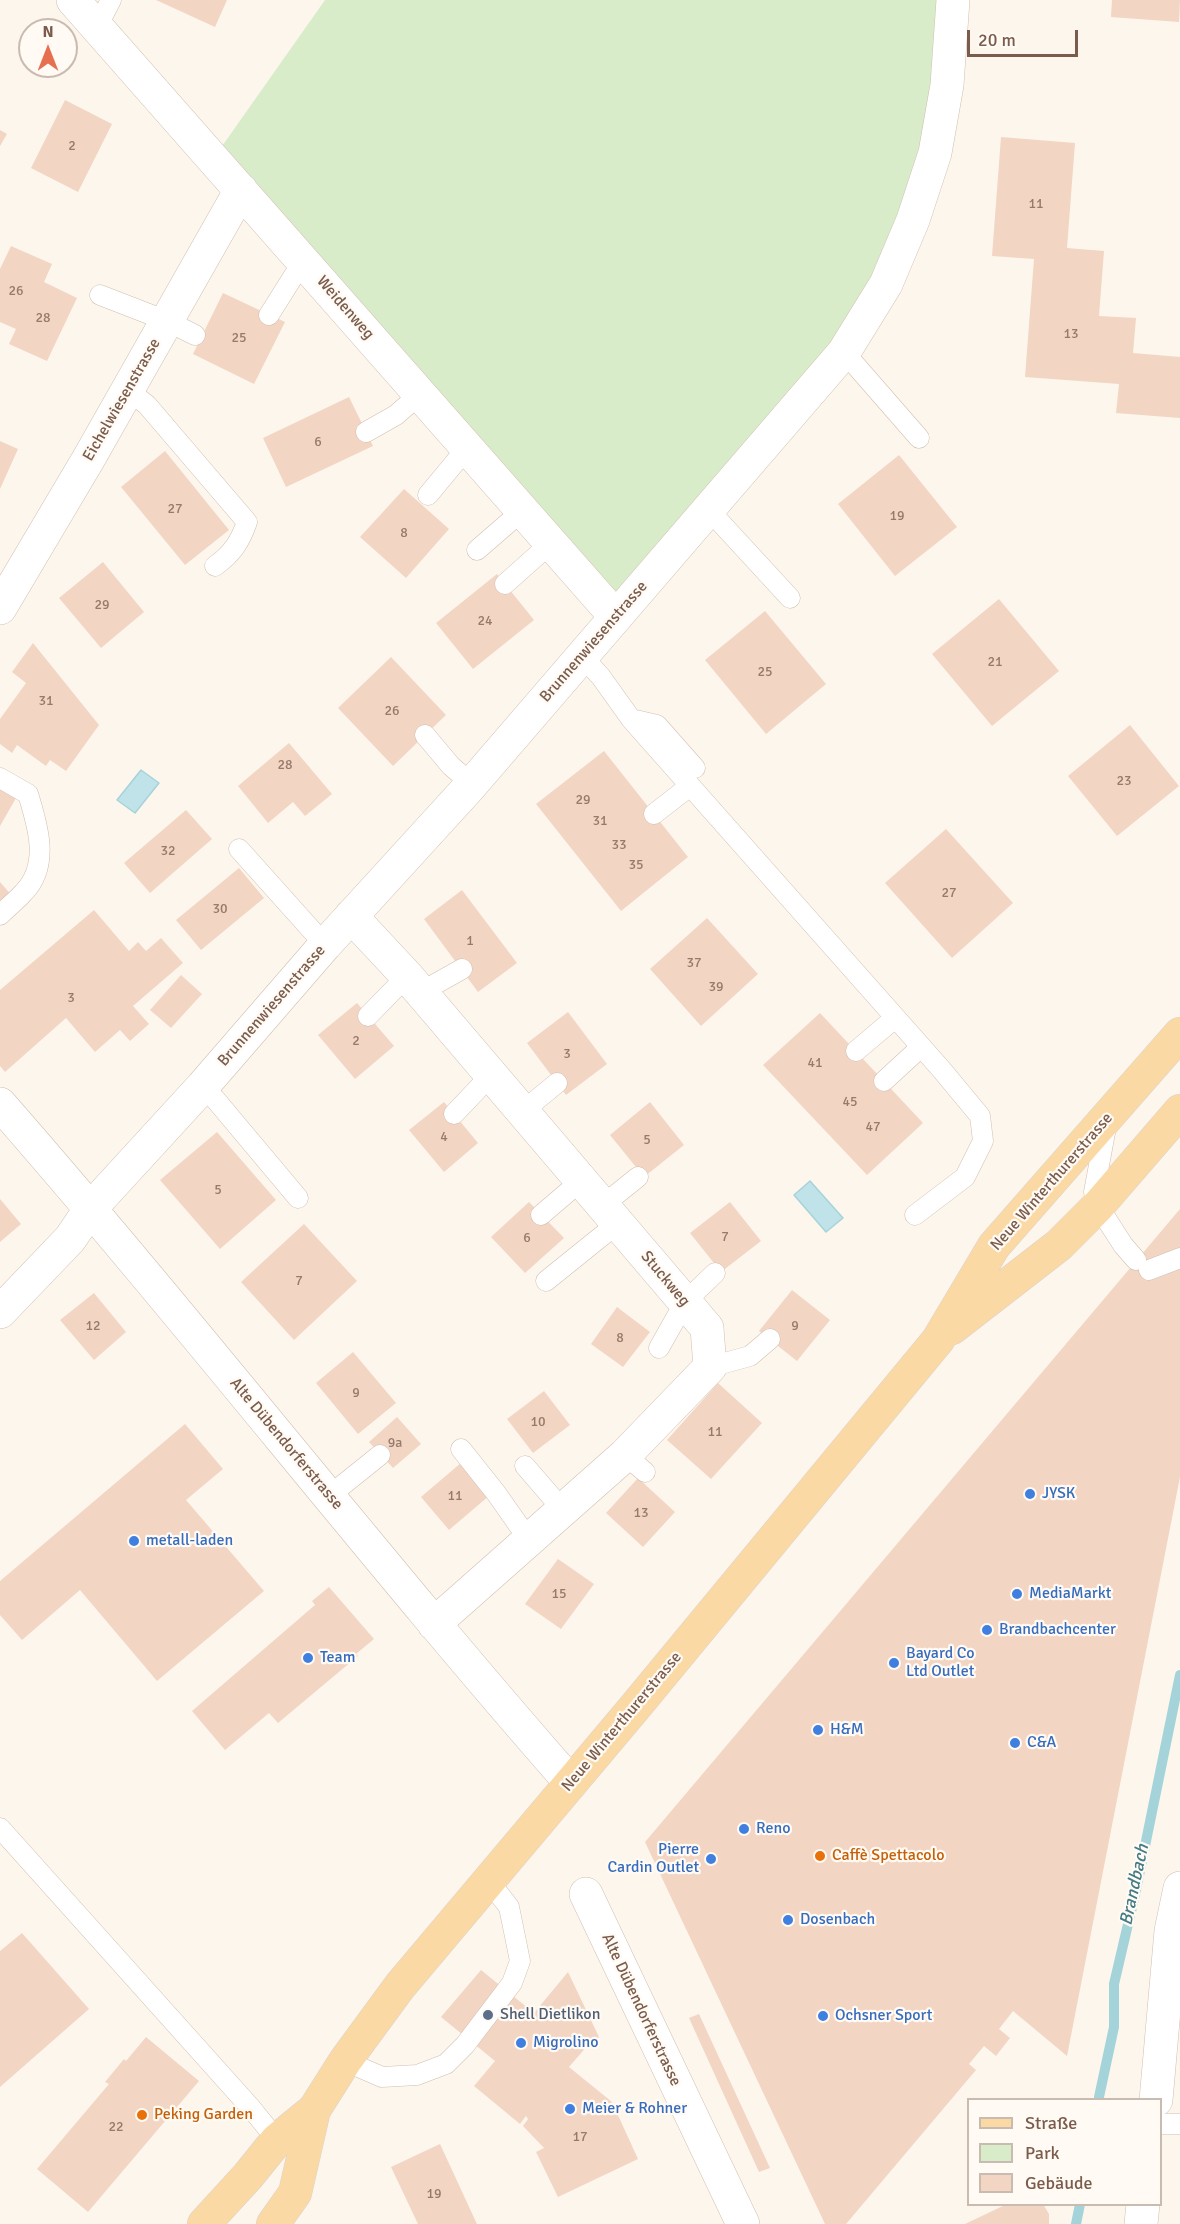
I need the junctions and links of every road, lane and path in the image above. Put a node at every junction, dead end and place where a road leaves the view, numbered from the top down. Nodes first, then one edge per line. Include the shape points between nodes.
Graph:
1 (73, 0) edge
2 (953, 0) edge
3 (104, 14) edge
4 (241, 190) junction
5 (303, 261) junction
6 (100, 295) dead end
7 (269, 315) dead end
8 (181, 328) junction
9 (844, 352) junction
10 (128, 390) junction
11 (420, 394) junction
12 (366, 432) dead end
13 (919, 438) dead end
14 (467, 448) junction
15 (428, 495) dead end
16 (708, 509) junction
17 (522, 511) junction
18 (551, 543) junction
19 (477, 550) dead end
20 (215, 566) dead end
21 (505, 584) dead end
22 (3, 596) edge
23 (790, 598) dead end
24 (616, 617) junction
25 (582, 656) junction
26 (425, 735) dead end
27 (692, 777) junction
28 (0, 778) edge
29 (472, 784) junction
30 (654, 814) dead end
31 (239, 849) dead end
32 (0, 915) edge
33 (351, 915) junction
34 (325, 945) junction
35 (462, 969) dead end
36 (414, 984) junction
37 (368, 1016) dead end
38 (895, 1018) junction
39 (1180, 1034) edge
40 (921, 1047) junction
41 (856, 1051) dead end
42 (491, 1075) junction
43 (884, 1081) dead end
44 (556, 1083) dead end
45 (202, 1087) junction
46 (0, 1104) edge
47 (523, 1110) junction
48 (1180, 1111) edge
49 (454, 1114) dead end
50 (1107, 1119) junction
51 (638, 1177) dead end
52 (582, 1180) junction
53 (298, 1198) dead end
54 (1098, 1206) junction
55 (91, 1208) junction
56 (610, 1214) junction
57 (541, 1215) dead end
58 (915, 1215) dead end
59 (1180, 1258) edge
60 (715, 1273) dead end
61 (546, 1281) dead end
62 (685, 1302) junction
63 (0, 1312) edge
64 (770, 1339) dead end
65 (938, 1340) junction
66 (659, 1348) dead end
67 (708, 1378) junction
68 (461, 1449) dead end
69 (381, 1455) dead end
70 (525, 1466) dead end
71 (329, 1496) junction
72 (563, 1510) junction
73 (529, 1540) junction
74 (434, 1624) junction
75 (571, 1783) junction
76 (0, 1828) edge
77 (488, 1880) junction
78 (1180, 1888) edge
79 (586, 1894) dead end
80 (345, 2061) junction
81 (1156, 2098) edge
82 (314, 2110) junction
83 (1162, 2124) edge
84 (1180, 2124) edge
85 (277, 2140) junction
86 (1143, 2206) edge
87 (204, 2224) edge
88 (273, 2224) edge
89 (743, 2224) edge
90 (1141, 2224) edge

1 - 3 street, Weidenweg
2 - 9 street, Brunnenwiesenstrasse via 947,85 935,153 886,284
3 - 4 street, Weidenweg
4 - 5 street, Weidenweg
4 - 8 street, Eichelwiesenstrasse
5 - 7 lane
5 - 11 street, Weidenweg
6 - 8 lane
8 - 10 street, Eichelwiesenstrasse
9 - 13 lane
9 - 16 street, Brunnenwiesenstrasse
10 - 20 lane via 147,405 247,522 241,540
10 - 22 street, Eichelwiesenstrasse
11 - 12 lane via 396,415
11 - 14 street, Weidenweg
14 - 15 lane
14 - 17 street, Weidenweg
16 - 23 lane
16 - 24 street, Brunnenwiesenstrasse
17 - 18 street, Weidenweg
17 - 19 lane
18 - 21 lane
18 - 24 street, Weidenweg
24 - 25 street, Brunnenwiesenstrasse
25 - 27 lane via 631,719
25 - 29 street, Brunnenwiesenstrasse
26 - 29 lane
27 - 30 lane
27 - 38 lane
28 - 32 lane via 28,794 39,829 39,869 26,891
29 - 33 street, Brunnenwiesenstrasse
31 - 34 lane
33 - 34 street, Brunnenwiesenstrasse
33 - 36 street, Stuckweg
34 - 45 street, Brunnenwiesenstrasse
35 - 36 lane
36 - 37 lane
36 - 42 street, Stuckweg
38 - 40 lane
38 - 41 lane
39 - 50 main road, Neue Winterthurerstrasse
40 - 43 lane
40 - 58 lane via 980,1116 983,1142 965,1177
42 - 47 street, Stuckweg
42 - 49 lane
44 - 47 lane
45 - 53 lane
45 - 55 street, Brunnenwiesenstrasse
46 - 55 street, Alte Dübendorferstrasse
47 - 52 street, Stuckweg
48 - 54 main road, Neue Winterthurerstrasse
50 - 54 lane via 1094,1192
50 - 65 main road, Neue Winterthurerstrasse via 994,1246
51 - 56 lane
52 - 56 street, Stuckweg
52 - 57 lane
54 - 59 lane via 1123,1245 1143,1265
54 - 65 main road, Neue Winterthurerstrasse via 1059,1245
55 - 63 street, Brunnenwiesenstrasse via 70,1239
55 - 71 street, Alte Dübendorferstrasse
56 - 61 lane
56 - 62 street, Stuckweg
60 - 62 lane
62 - 66 lane
62 - 67 street, Stuckweg via 707,1328
64 - 67 lane via 750,1356
65 - 75 main road, Neue Winterthurerstrasse
67 - 72 street via 635,1464
68 - 73 lane
69 - 71 lane
70 - 72 lane
71 - 74 street, Alte Dübendorferstrasse
72 - 73 street
73 - 74 street
74 - 75 street, Alte Dübendorferstrasse
75 - 77 main road, Neue Winterthurerstrasse
76 - 85 lane
77 - 80 main road, Neue Winterthurerstrasse via 400,1986
77 - 80 lane via 510,1907 520,1961 512,1983 465,2045 446,2064 417,2075 382,2078
78 - 81 street via 1171,1931
79 - 89 street, Alte Dübendorferstrasse
80 - 82 main road, Neue Winterthurerstrasse
82 - 85 main road, Neue Winterthurerstrasse
82 - 88 main road, Neue Winterthurerstrasse via 295,2193
83 - 84 lane
85 - 87 main road, Neue Winterthurerstrasse
86 - 90 street

